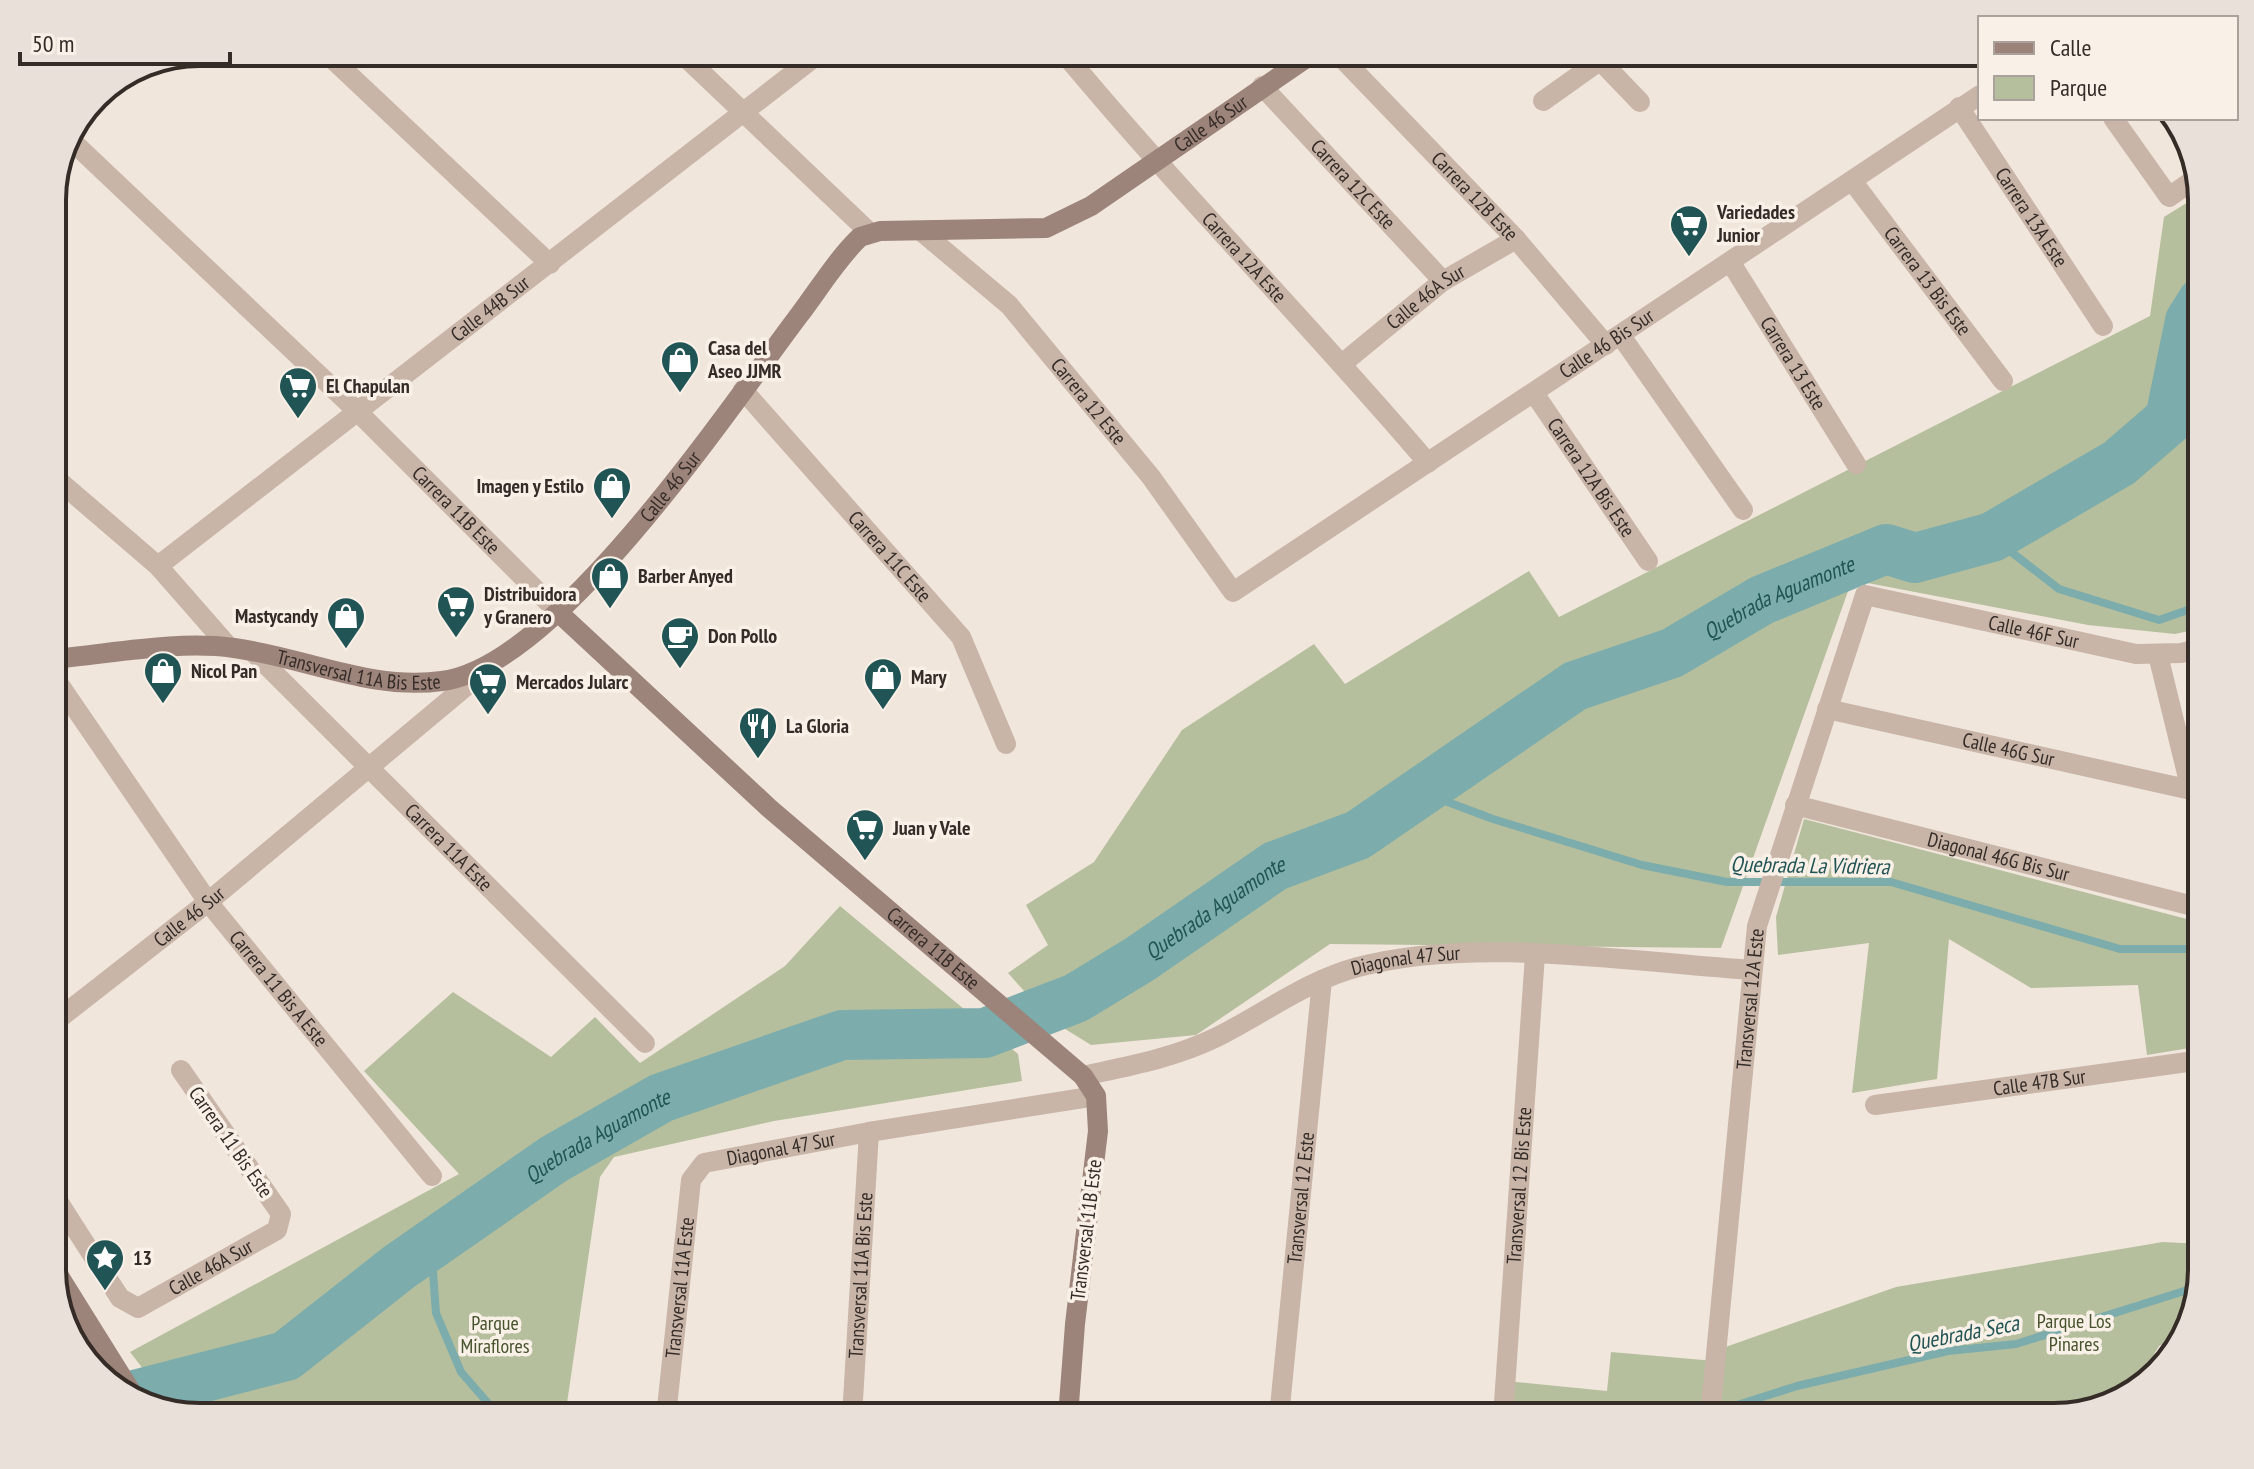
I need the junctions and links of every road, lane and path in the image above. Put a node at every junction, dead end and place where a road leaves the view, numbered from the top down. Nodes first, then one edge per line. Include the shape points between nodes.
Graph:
1 (340, 66) edge
2 (695, 66) edge
3 (803, 66) edge
4 (1075, 66) edge
5 (1293, 66) edge
6 (1349, 66) edge
7 (1587, 66) edge
8 (1610, 66) edge
9 (1262, 86) junction
10 (1978, 96) edge
11 (1543, 101) dead end
12 (1640, 102) dead end
13 (1959, 107) junction
14 (743, 112) junction
15 (2114, 120) edge
16 (77, 146) edge
17 (1153, 160) junction
18 (1853, 182) junction
19 (2187, 184) edge
20 (921, 231) junction
21 (869, 232) junction
22 (1516, 239) junction
23 (1731, 263) junction
24 (550, 264) junction
25 (1443, 281) junction
26 (2103, 326) dead end
27 (1614, 340) junction
28 (1343, 363) junction
29 (2003, 381) dead end
30 (743, 390) junction
31 (1534, 393) junction
32 (357, 411) junction
33 (1428, 463) junction
34 (1856, 464) dead end
35 (66, 487) edge
36 (1743, 510) dead end
37 (1648, 561) dead end
38 (158, 566) junction
39 (1233, 592) joint
40 (1865, 595) joint
41 (558, 612) junction
42 (229, 647) junction
43 (2188, 650) edge
44 (252, 651) junction
45 (2158, 655) junction
46 (66, 658) edge
47 (489, 667) junction
48 (66, 694) edge
49 (1827, 709) junction
50 (1006, 744) dead end
51 (369, 768) junction
52 (2188, 778) edge
53 (2188, 789) edge
54 (1795, 805) junction
55 (208, 902) junction
56 (2188, 905) edge
57 (1535, 955) junction
58 (1752, 970) junction
59 (1322, 980) junction
60 (66, 1013) edge
61 (645, 1043) dead end
62 (2188, 1062) edge
63 (181, 1070) dead end
64 (1083, 1076) junction
65 (1096, 1096) junction
66 (1875, 1105) dead end
67 (869, 1132) junction
68 (704, 1163) joint
69 (432, 1176) dead end
70 (66, 1213) edge
71 (281, 1214) joint
72 (69, 1292) edge
73 (122, 1378) edge
74 (667, 1403) edge
75 (853, 1403) edge
76 (1069, 1403) edge
77 (1280, 1403) edge
78 (1504, 1403) edge
79 (1711, 1403) edge

1 - 24 street
2 - 14 street
3 - 14 street, Calle 44B Sur
4 - 17 street, Carrera 12A Este
5 - 9 street, Calle 46 Sur
6 - 22 street, Carrera 12B Este
7 - 11 street
8 - 12 street
9 - 17 street, Calle 46 Sur
9 - 25 street, Carrera 12C Este
10 - 13 street, Calle 46 Bis Sur
13 - 18 street, Calle 46 Bis Sur
13 - 26 street, Carrera 13A Este
14 - 21 street
14 - 24 street, Calle 44B Sur
15 - 19 street via 2169,197
16 - 32 street, Carrera 11B Este
17 - 20 street, Calle 46 Sur via 1082,212 1046,228
17 - 28 street, Carrera 12A Este
18 - 23 street, Calle 46 Bis Sur
18 - 29 street, Carrera 13 Bis Este
20 - 21 street, Calle 46 Sur
20 - 39 street, Carrera 12 Este via 1009,305 1151,477
21 - 30 street, Calle 46 Sur via 854,243
22 - 25 street, Calle 46A Sur
22 - 27 street, Carrera 12B Este
23 - 27 street, Calle 46 Bis Sur
23 - 34 street, Carrera 13 Este
24 - 32 street, Calle 44B Sur
25 - 28 street, Calle 46A Sur
27 - 31 street, Calle 46 Bis Sur
27 - 36 street, Carrera 12B Este
28 - 33 street, Carrera 12A Este
30 - 41 street, Calle 46 Sur via 645,519
30 - 50 street, Carrera 11C Este via 961,637
31 - 33 street, Calle 46 Bis Sur
31 - 37 street, Carrera 12A Bis Este
32 - 38 street, Calle 44B Sur
32 - 41 street, Carrera 11B Este
33 - 39 street, Calle 46 Bis Sur
35 - 38 street
38 - 42 street
40 - 45 street, Calle 46F Sur
40 - 49 street, Transversal 12A Este
41 - 47 street, Calle 46 Sur
41 - 64 street, Carrera 11B Este via 769,808
42 - 44 street, Transversal 11A Bis Este
42 - 46 street, Transversal 11A Bis Este
43 - 45 street, Calle 46F Sur
44 - 47 street, Transversal 11A Bis Este via 394,682 442,681
44 - 51 street, Carrera 11A Este
45 - 52 street, Calle 46G Sur
47 - 51 street, Calle 46 Sur
48 - 55 street, Carrera 11 Bis A Este
49 - 53 street, Calle 46G Sur
49 - 54 street, Transversal 12A Este
51 - 55 street, Calle 46 Sur
51 - 61 street, Carrera 11A Este
54 - 56 street, Diagonal 46G Bis Sur
54 - 58 street, Transversal 12A Este via 1761,910
55 - 60 street, Calle 46 Sur
55 - 69 street, Carrera 11 Bis A Este
57 - 58 street, Diagonal 47 Sur
57 - 59 street, Diagonal 47 Sur via 1413,956
57 - 78 street, Transversal 12 Bis Este
58 - 79 street, Transversal 12A Este
59 - 64 street, Diagonal 47 Sur via 1170,1057
59 - 77 street, Transversal 12 Este
62 - 66 street, Calle 47B Sur
63 - 71 street, Carrera 11 Bis Este
64 - 65 street
65 - 67 street, Diagonal 47 Sur
65 - 76 street, Transversal 11B Este via 1098,1131
67 - 68 street, Diagonal 47 Sur
67 - 75 street, Transversal 11A Bis Este
68 - 74 street, Transversal 11A Este via 691,1180
70 - 71 street, Calle 46A Sur via 128,1305 138,1308 277,1230
72 - 73 street

